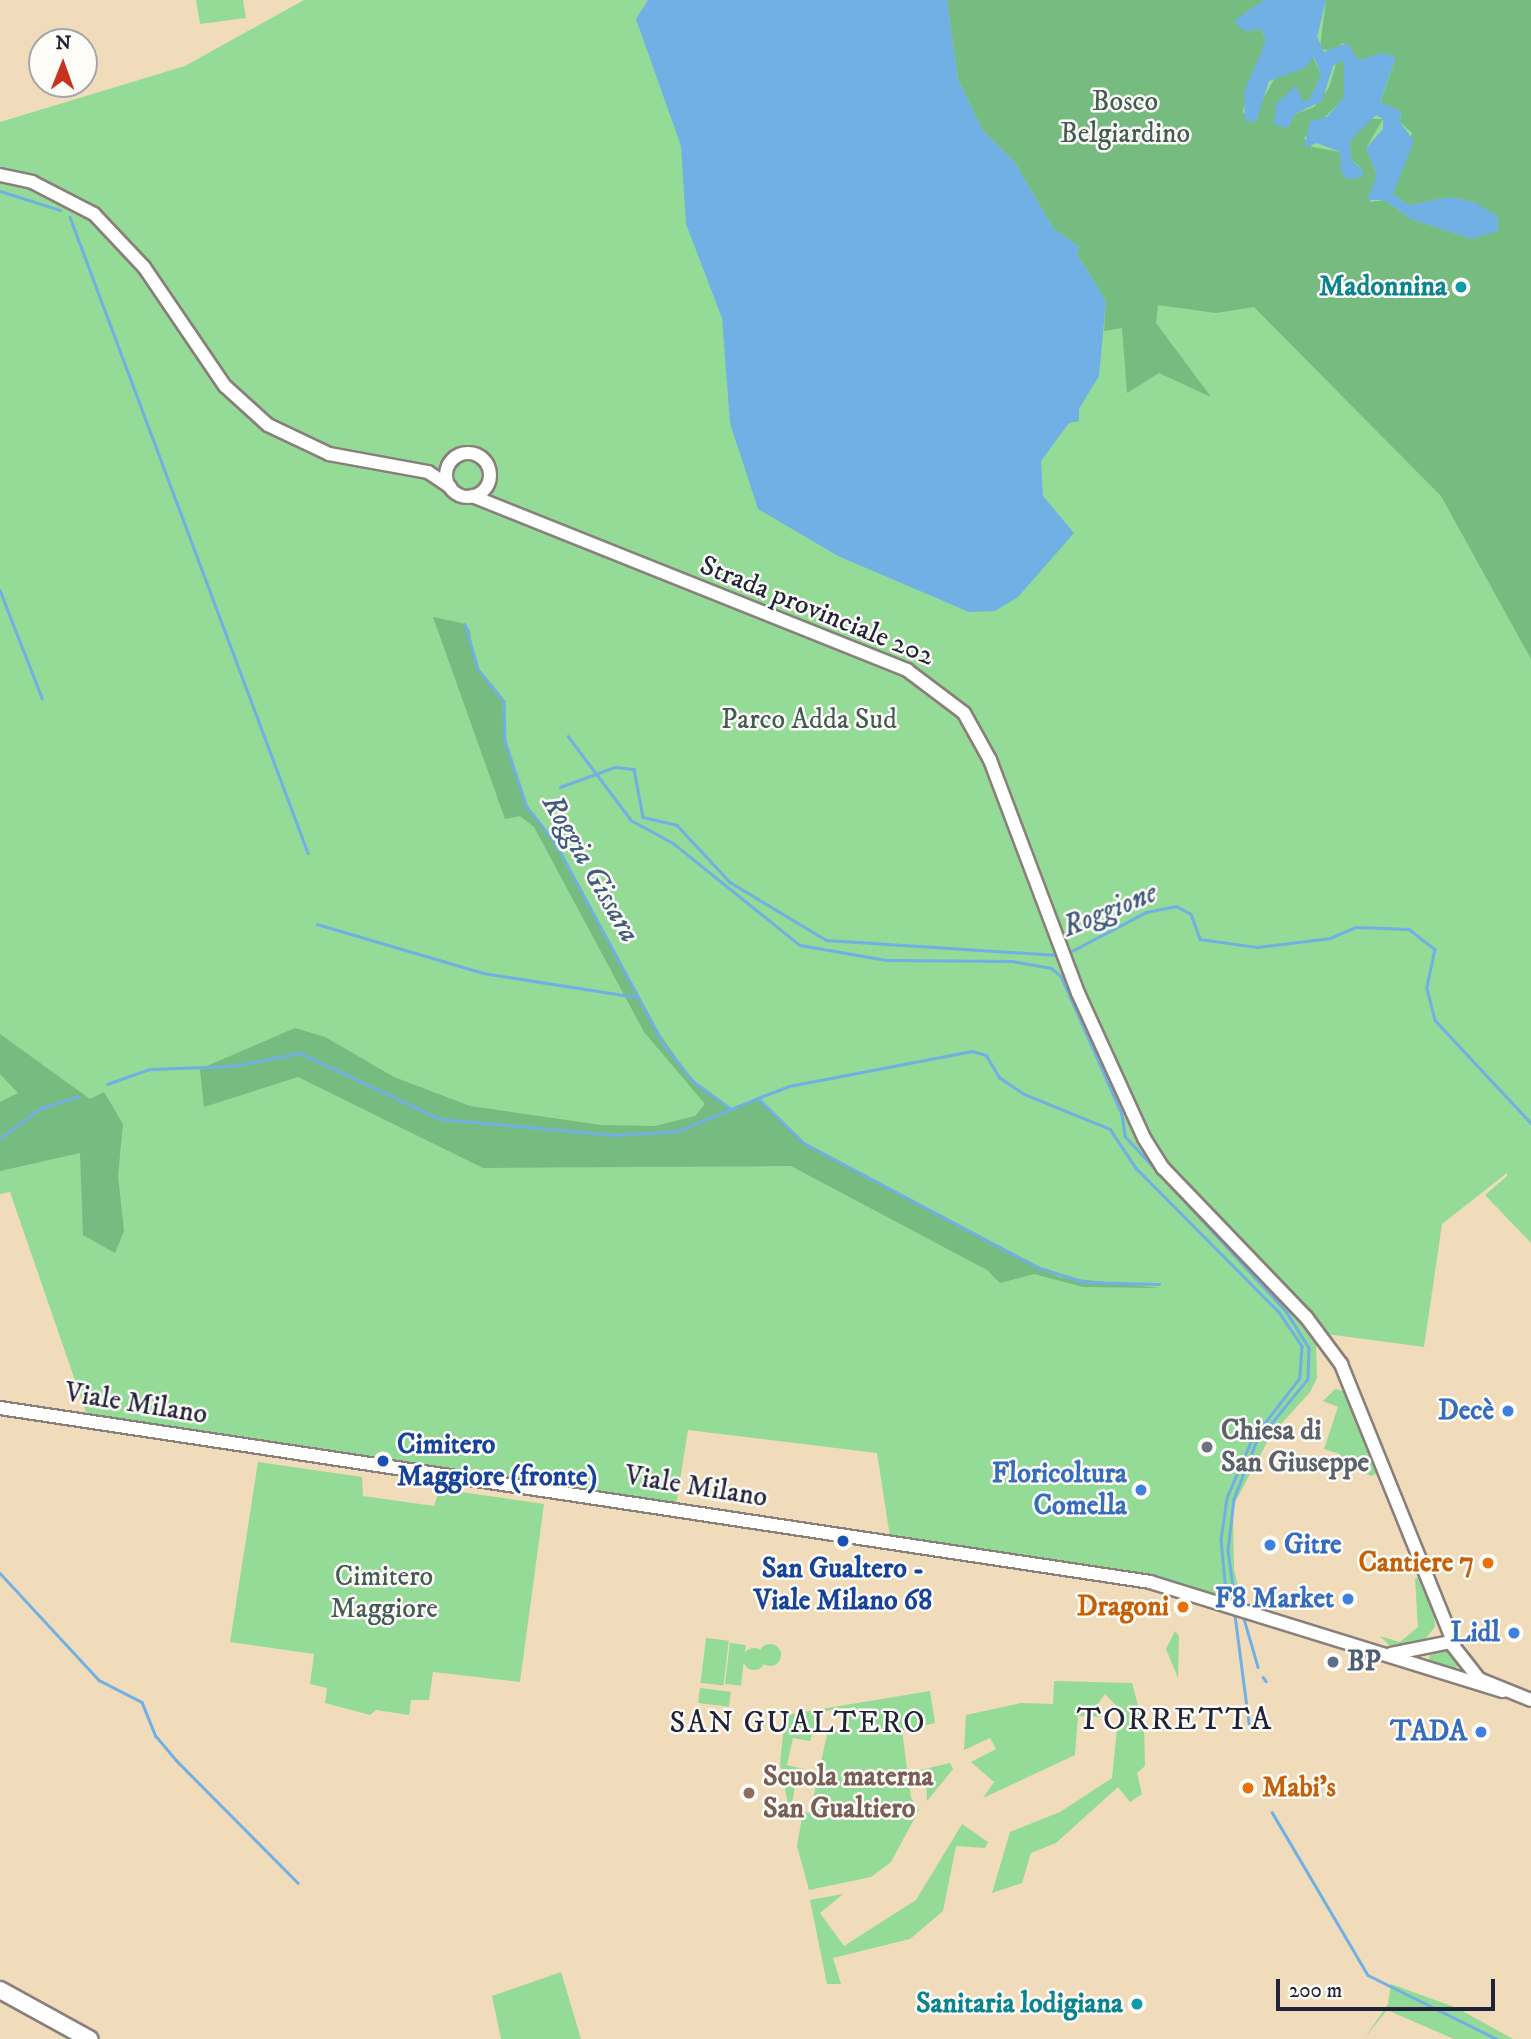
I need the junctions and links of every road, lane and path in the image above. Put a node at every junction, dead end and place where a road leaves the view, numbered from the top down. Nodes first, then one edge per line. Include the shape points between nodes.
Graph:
1 (0, 174) edge
2 (452, 461) junction
3 (412, 468) junction
4 (489, 481) junction
5 (450, 487) junction
6 (472, 496) junction
7 (503, 507) junction
8 (0, 1408) edge
9 (1438, 1604) junction
10 (1454, 1644) junction
11 (1428, 1645) junction
12 (1377, 1651) junction
13 (1468, 1662) junction
14 (1433, 1670) junction
15 (1446, 1674) junction
16 (1503, 1690) junction
17 (1531, 1700) edge
18 (2, 2000) edge
19 (72, 2039) edge
20 (89, 2039) edge

1 - 3 street, Strada provinciale 202 via 32,182 94,214 144,267 225,386 258,417 329,454
2 - 3 street, Strada provinciale 202
2 - 4 street, Strada provinciale 202 via 475,454 486,462
2 - 5 street
3 - 5 street, Strada provinciale 202
4 - 6 street
4 - 7 street, Strada provinciale 202
5 - 6 street, Strada provinciale 202
6 - 7 street, Strada provinciale 202
7 - 9 street, Strada provinciale 202 via 907,670 942,691 964,713 990,760 1063,954 1155,1157 1327,1344 1355,1389
8 - 12 street, Viale Milano via 1105,1574 1205,1595
9 - 10 street, Strada provinciale 202
9 - 11 street
10 - 11 street, Viale Milano
10 - 13 street, Viale Milano
11 - 12 street, Viale Milano via 1408,1654
11 - 14 street via 1424,1658
12 - 14 street, Viale Milano
13 - 15 street via 1460,1672
13 - 16 street, Viale Milano via 1479,1679
14 - 15 street, Viale Milano
15 - 16 street, Viale Milano
16 - 17 street, Viale Milano
18 - 19 highway
18 - 20 highway

